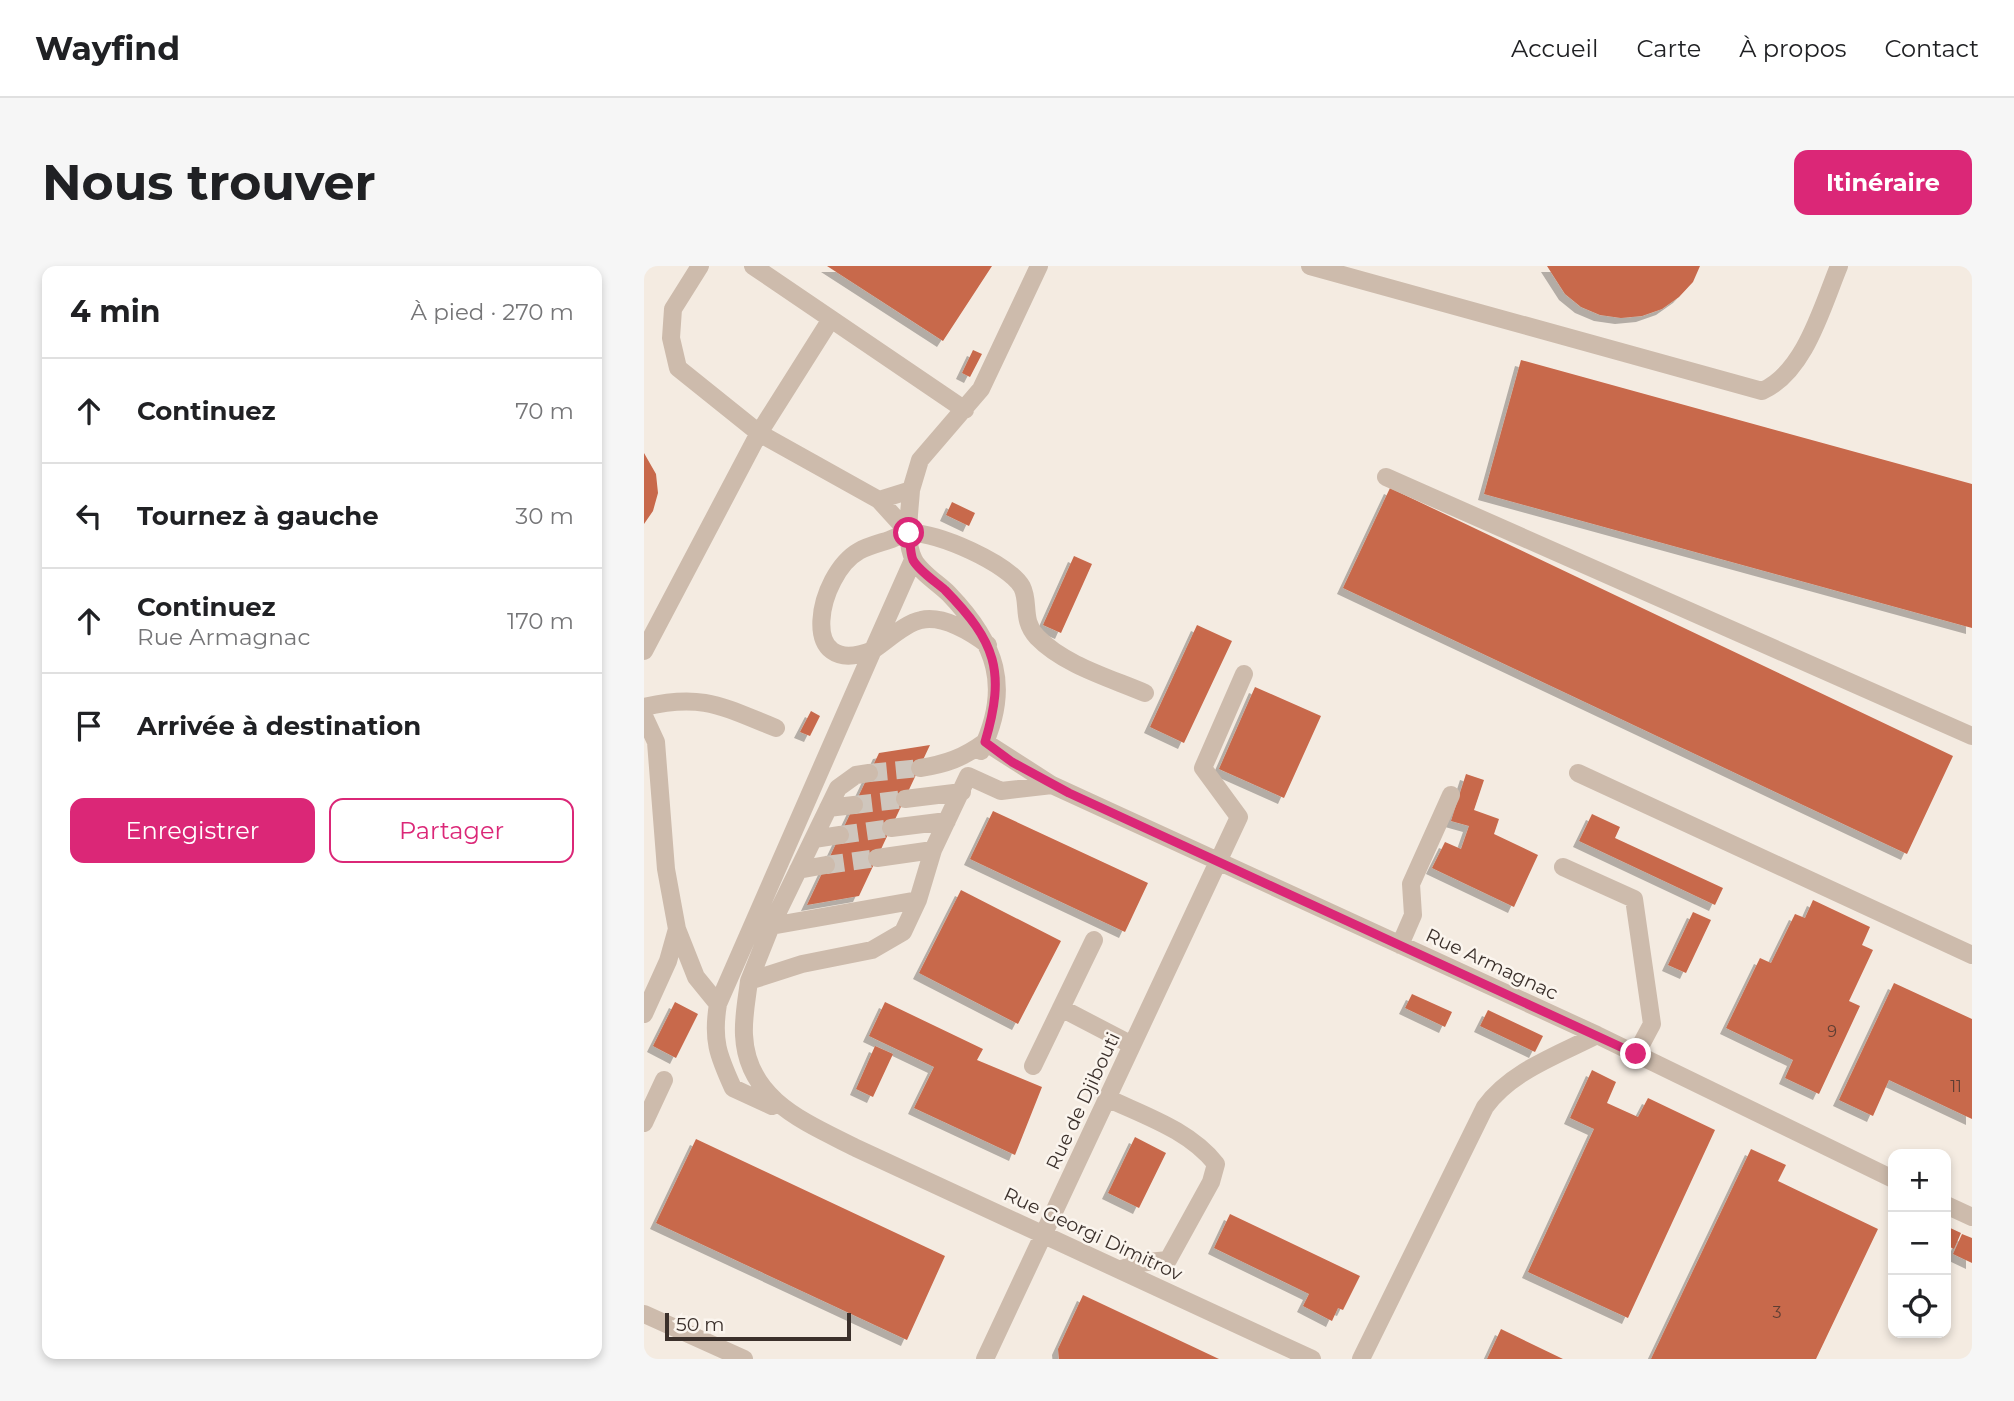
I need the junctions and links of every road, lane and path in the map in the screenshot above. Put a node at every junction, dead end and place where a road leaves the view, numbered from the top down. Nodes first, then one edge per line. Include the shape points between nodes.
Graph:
1 (700, 266) edge
2 (753, 266) edge
3 (1039, 266) edge
4 (1310, 266) edge
5 (1839, 266) edge
6 (831, 319) junction
7 (965, 410) junction
8 (759, 433) junction
9 (1385, 477) dead end
10 (911, 490) junction
11 (879, 499) junction
12 (909, 533) junction
13 (913, 560) junction
14 (988, 645) junction
15 (873, 650) junction
16 (644, 651) edge
17 (1244, 674) dead end
18 (1146, 693) dead end
19 (644, 707) edge
20 (644, 716) edge
21 (776, 728) dead end
22 (1972, 736) edge
23 (985, 742) junction
24 (919, 768) tunnel mouth
25 (1577, 773) dead end
26 (869, 774) tunnel mouth
27 (965, 784) junction
28 (1052, 785) junction
29 (1451, 795) dead end
30 (905, 799) tunnel mouth
31 (854, 805) tunnel mouth
32 (828, 808) junction
33 (947, 821) junction
34 (891, 828) tunnel mouth
35 (840, 835) tunnel mouth
36 (814, 839) junction
37 (933, 850) junction
38 (877, 858) tunnel mouth
39 (1220, 861) junction
40 (826, 865) tunnel mouth
41 (1563, 867) dead end
42 (798, 870) junction
43 (918, 900) junction
44 (771, 926) junction
45 (677, 929) junction
46 (1094, 940) dead end
47 (1400, 944) junction
48 (1972, 955) edge
49 (749, 981) junction
50 (718, 1004) junction
51 (1061, 1009) junction
52 (644, 1014) edge
53 (1597, 1035) junction
54 (1132, 1045) junction
55 (1636, 1054) junction
56 (1033, 1066) dead end
57 (664, 1080) dead end
58 (1107, 1098) junction
59 (791, 1115) junction
60 (644, 1123) edge
61 (1888, 1177) edge
62 (1951, 1207) edge
63 (1972, 1217) edge
64 (1043, 1234) junction
65 (1120, 1270) junction
66 (644, 1314) edge
67 (991, 1357) edge
68 (744, 1359) edge
69 (1312, 1359) edge
70 (1361, 1359) edge

1 - 8 street via 673,309 671,338 678,368
2 - 6 street
3 - 7 street via 981,389
4 - 5 street via 1762,391 1777,384 1806,344
6 - 7 street
6 - 8 street
7 - 10 street via 920,460
8 - 11 street
8 - 16 street
9 - 22 street
10 - 11 street
10 - 12 street
11 - 12 street
12 - 13 street
12 - 15 street via 858,551 838,572 825,601 819,628 826,645 839,656 854,657
12 - 18 street via 947,540 1010,573 1023,589 1025,617 1035,636 1062,657
13 - 14 street via 975,621
13 - 15 street
14 - 15 street via 947,622 921,620
14 - 23 street via 996,666 995,710
15 - 50 street
17 - 39 street, Rue de Djibouti via 1203,768 1239,817
19 - 21 street via 676,699 700,700
20 - 45 street via 656,742 666,869
23 - 24 street via 965,757
23 - 27 street
23 - 28 street, Rue Armagnac
25 - 48 street
26 - 32 street via 845,780
27 - 28 street via 1001,791
27 - 30 street
27 - 33 street
28 - 39 street, Rue Armagnac
29 - 47 street via 1411,884 1413,915
31 - 32 street
32 - 36 street
33 - 34 street
33 - 37 street
35 - 36 street
36 - 42 street
37 - 38 street
37 - 43 street
39 - 47 street, Rue Armagnac
39 - 54 street, Rue de Djibouti
40 - 42 street
41 - 55 street via 1634,899 1652,1024
42 - 44 street
43 - 44 street
43 - 49 street via 903,932 872,950 802,964
44 - 49 street
45 - 50 street via 696,978
45 - 52 street
46 - 51 street
47 - 53 street, Rue Armagnac
49 - 59 street via 744,1035 749,1065 763,1090
50 - 59 street via 714,1032 733,1088
51 - 54 street
51 - 56 street
53 - 55 street, Rue Armagnac
53 - 70 street via 1524,1073 1491,1099
54 - 58 street, Rue de Djibouti
55 - 61 street, Rue Armagnac
57 - 60 street
58 - 64 street, Rue de Djibouti
58 - 65 street via 1181,1133 1216,1164 1211,1182 1168,1260
59 - 64 street, Rue Georgi Dimitrov
62 - 63 street
64 - 65 street, Rue Georgi Dimitrov
64 - 67 street, Rue de Djibouti
65 - 69 street, Rue Georgi Dimitrov
66 - 68 street

